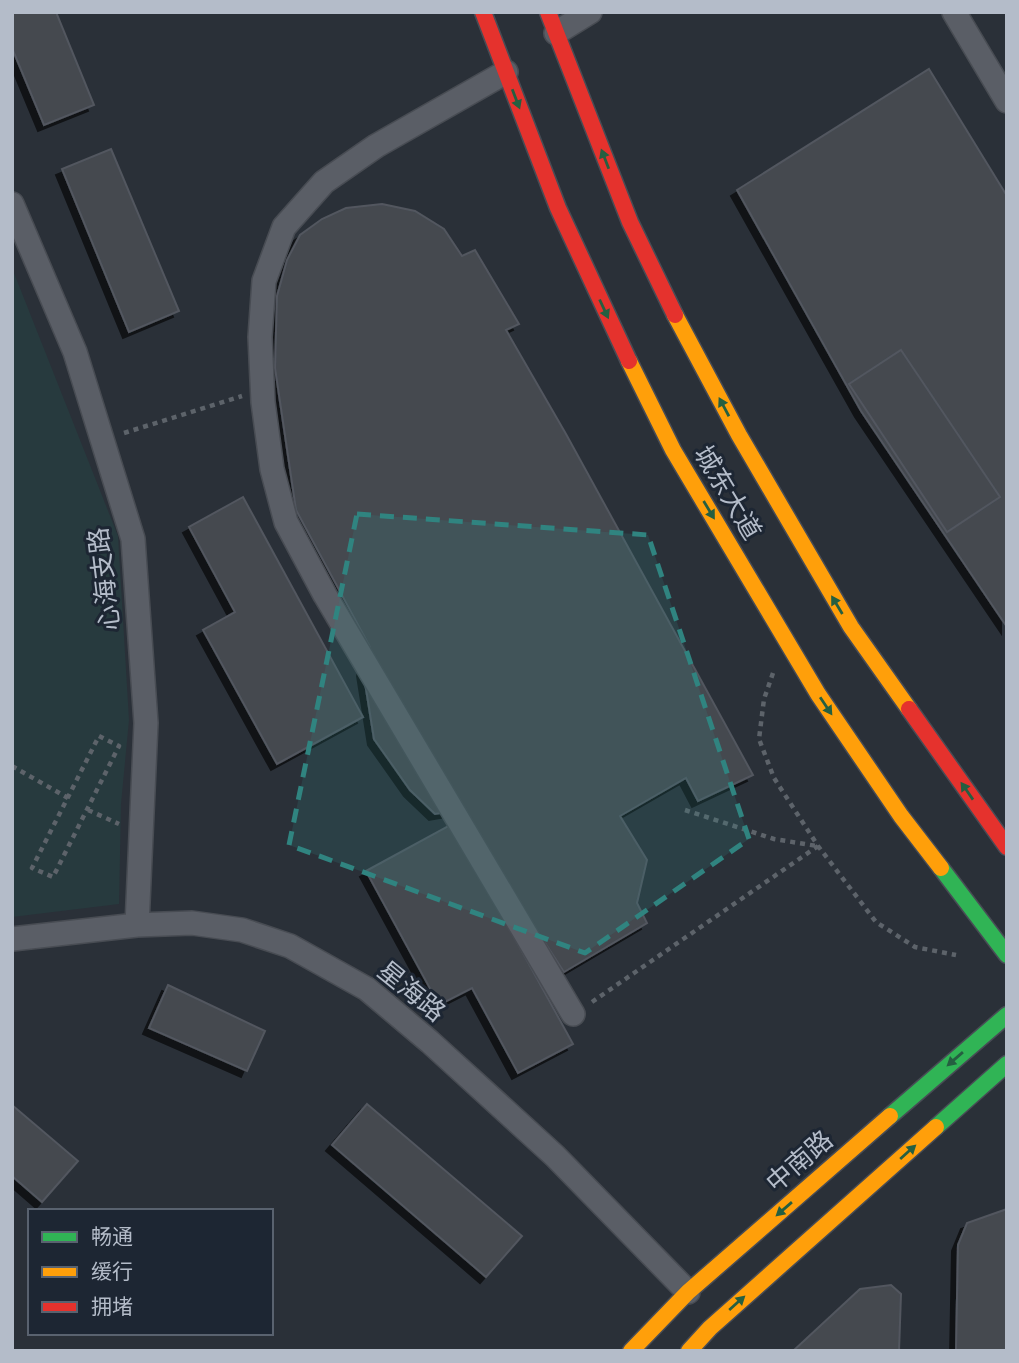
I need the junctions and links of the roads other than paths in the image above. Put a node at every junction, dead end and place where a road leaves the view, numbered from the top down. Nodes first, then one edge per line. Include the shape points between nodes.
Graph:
1 (484, 12) edge
2 (590, 12) edge
3 (954, 12) edge
4 (552, 22) edge
5 (506, 72) junction
6 (1007, 101) edge
7 (12, 204) edge
8 (1007, 847) edge
9 (137, 925) junction
10 (12, 939) edge
11 (1007, 955) edge
12 (573, 1014) road end
13 (1007, 1015) edge
14 (1007, 1064) edge
15 (688, 1292) junction
16 (631, 1351) edge
17 (688, 1351) edge

1 - 5 main road, 城东大道
2 - 4 street
3 - 6 street
8 -> 4 main road, 城东大道 via 850,627 738,435 630,222
5 -> 11 main road, 城东大道 via 558,208 673,450 818,694 901,816
5 - 12 street via 376,146 324,182 284,227 264,281 263,390 272,469 286,522
7 - 9 street, 心海支路 via 75,352 133,539 146,723
9 - 10 street, 星海路
9 - 15 street, 星海路 via 192,923 242,930 290,946 367,989 555,1156
13 -> 15 main road, 中南路
17 -> 14 main road
15 - 16 main road, 中南路

